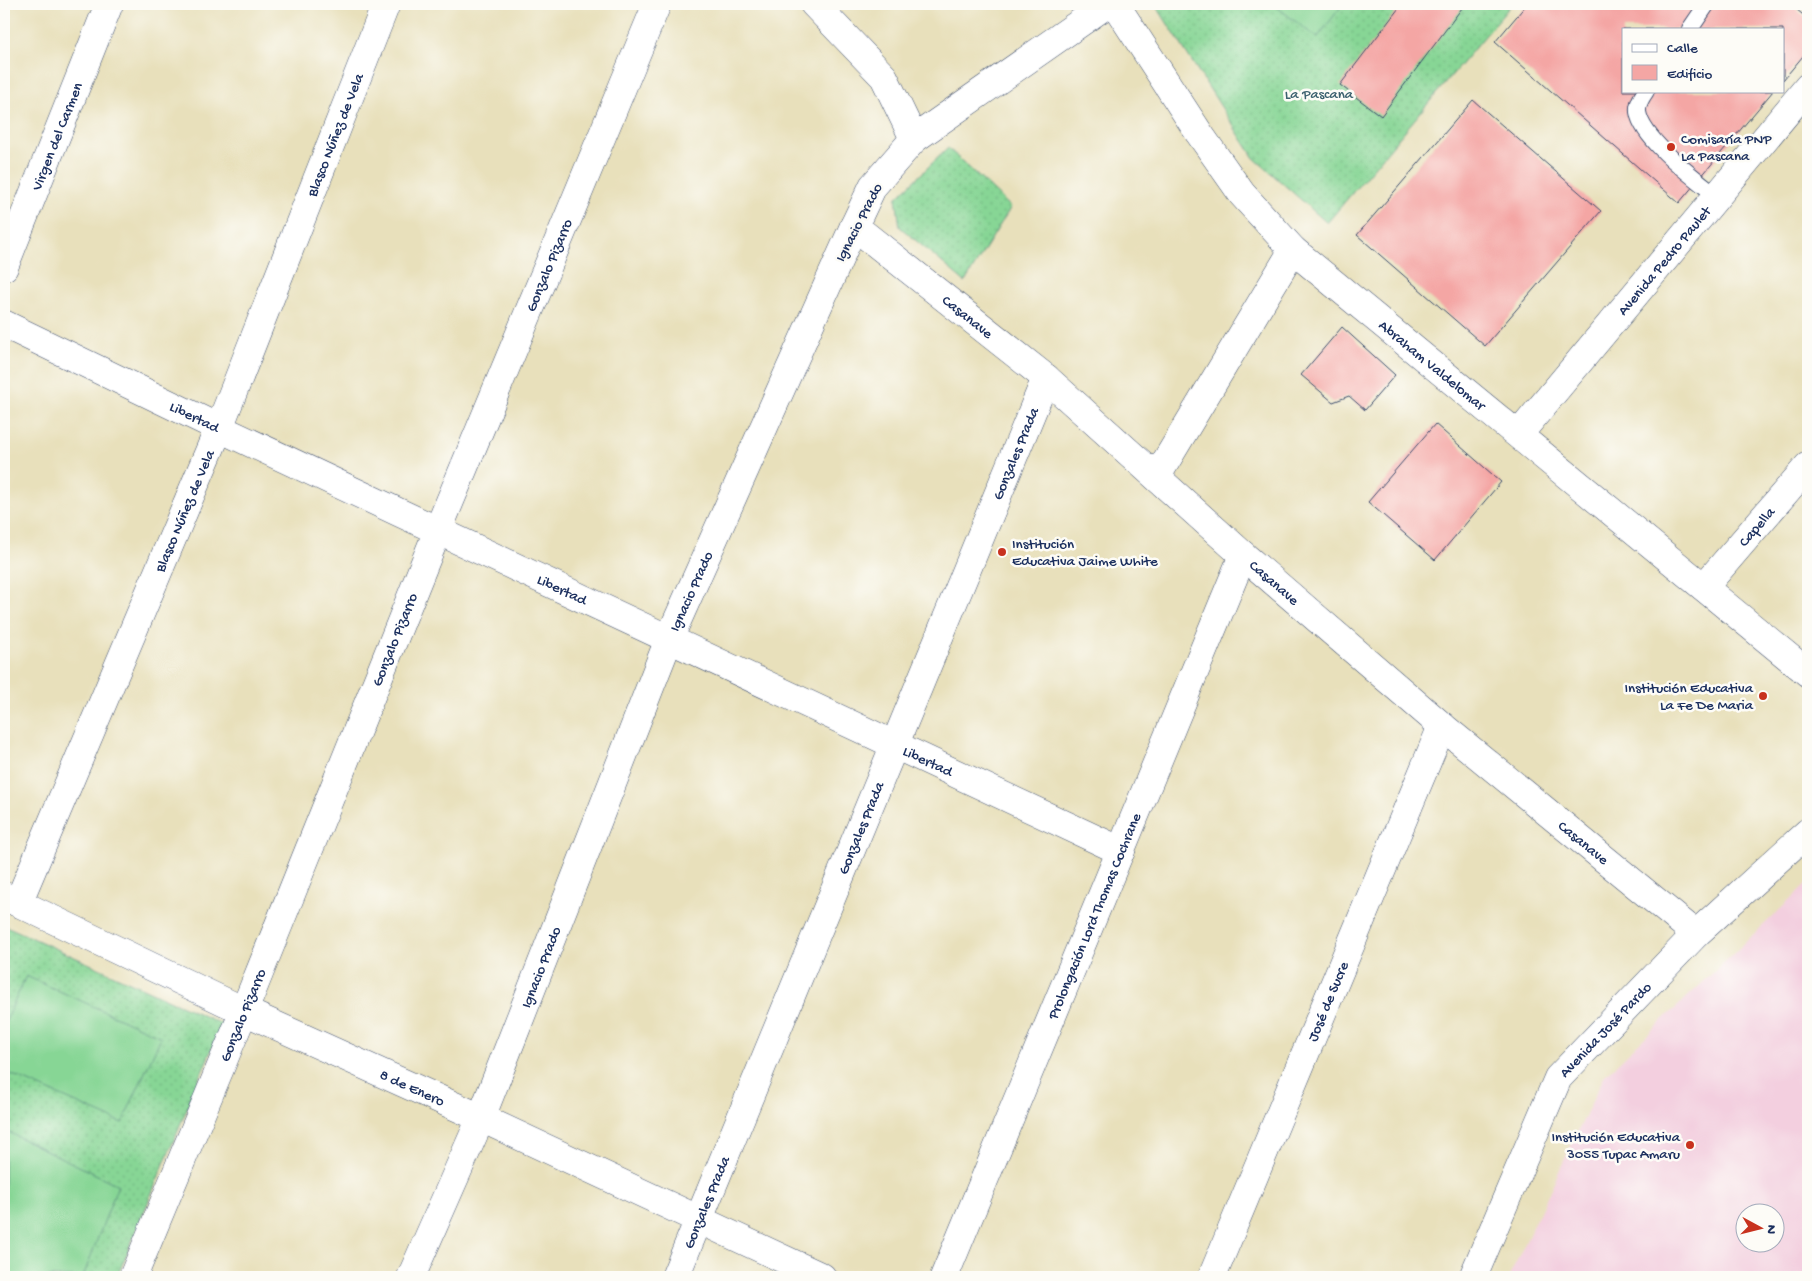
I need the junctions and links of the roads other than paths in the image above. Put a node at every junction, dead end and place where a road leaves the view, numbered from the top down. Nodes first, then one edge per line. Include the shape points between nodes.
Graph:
1 (109, 4) edge
2 (386, 4) edge
3 (657, 4) edge
4 (814, 4) edge
5 (1107, 4) edge
6 (1115, 4) edge
7 (1707, 4) edge
8 (1691, 28) edge
9 (1808, 86) edge
10 (1645, 92) edge
11 (914, 139) junction
12 (1717, 196) junction
13 (854, 226) junction
14 (1293, 250) junction
15 (4, 267) edge
16 (4, 324) edge
17 (1046, 378) junction
18 (219, 428) junction
19 (1519, 434) junction
20 (1808, 466) edge
21 (1157, 476) junction
22 (438, 530) junction
23 (1243, 555) junction
24 (1704, 587) junction
25 (669, 639) junction
26 (1808, 673) edge
27 (1442, 726) junction
28 (895, 745) junction
29 (1808, 832) edge
30 (1120, 851) junction
31 (11, 899) edge
32 (1696, 934) junction
33 (244, 1011) junction
34 (481, 1118) junction
35 (699, 1220) junction
36 (133, 1277) edge
37 (411, 1277) edge
38 (675, 1277) edge
39 (822, 1277) edge
40 (944, 1277) edge
41 (1212, 1277) edge
42 (1473, 1277) edge

1 - 15 street, Virgen del Carmen
2 - 18 street, Blasco Núñez de Vela
3 - 22 street, Gonzalo Pizarro
4 - 11 street via 884,77
5 - 11 street, Ignacio Prado
6 - 14 street, Abraham Valdelomar via 1242,194
7 - 8 lane
9 - 12 street, Avenida Pedro Paulet
10 - 12 lane via 1639,101 1638,113 1643,124 1662,151
11 - 13 street, Ignacio Prado via 873,186
12 - 19 street, Avenida Pedro Paulet
13 - 17 street, Casanave
13 - 25 street, Ignacio Prado
14 - 19 street, Abraham Valdelomar
14 - 21 street
16 - 18 street, Libertad
17 - 21 street, Casanave
17 - 28 street, Gonzales Prada
18 - 22 street, Libertad
18 - 31 street, Blasco Núñez de Vela
19 - 24 street, Abraham Valdelomar
20 - 24 street, Capella
21 - 23 street, Casanave
22 - 25 street, Libertad
22 - 33 street, Gonzalo Pizarro
23 - 27 street, Casanave
23 - 30 street, Prolongación Lord Thomas Cochrane
24 - 26 street, Abraham Valdelomar
25 - 28 street, Libertad
25 - 34 street, Ignacio Prado
27 - 32 street, Casanave
27 - 41 street, José de Sucre
28 - 30 street, Libertad
28 - 35 street, Gonzales Prada
29 - 32 street, Avenida José Pardo
30 - 40 street, Prolongación Lord Thomas Cochrane
31 - 33 street, 8 de Enero
32 - 42 street, Avenida José Pardo via 1558,1078
33 - 34 street, 8 de Enero
33 - 36 street, Gonzalo Pizarro
34 - 35 street, 8 de Enero
34 - 37 street, Ignacio Prado
35 - 38 street, Gonzales Prada
35 - 39 street, 8 de Enero

